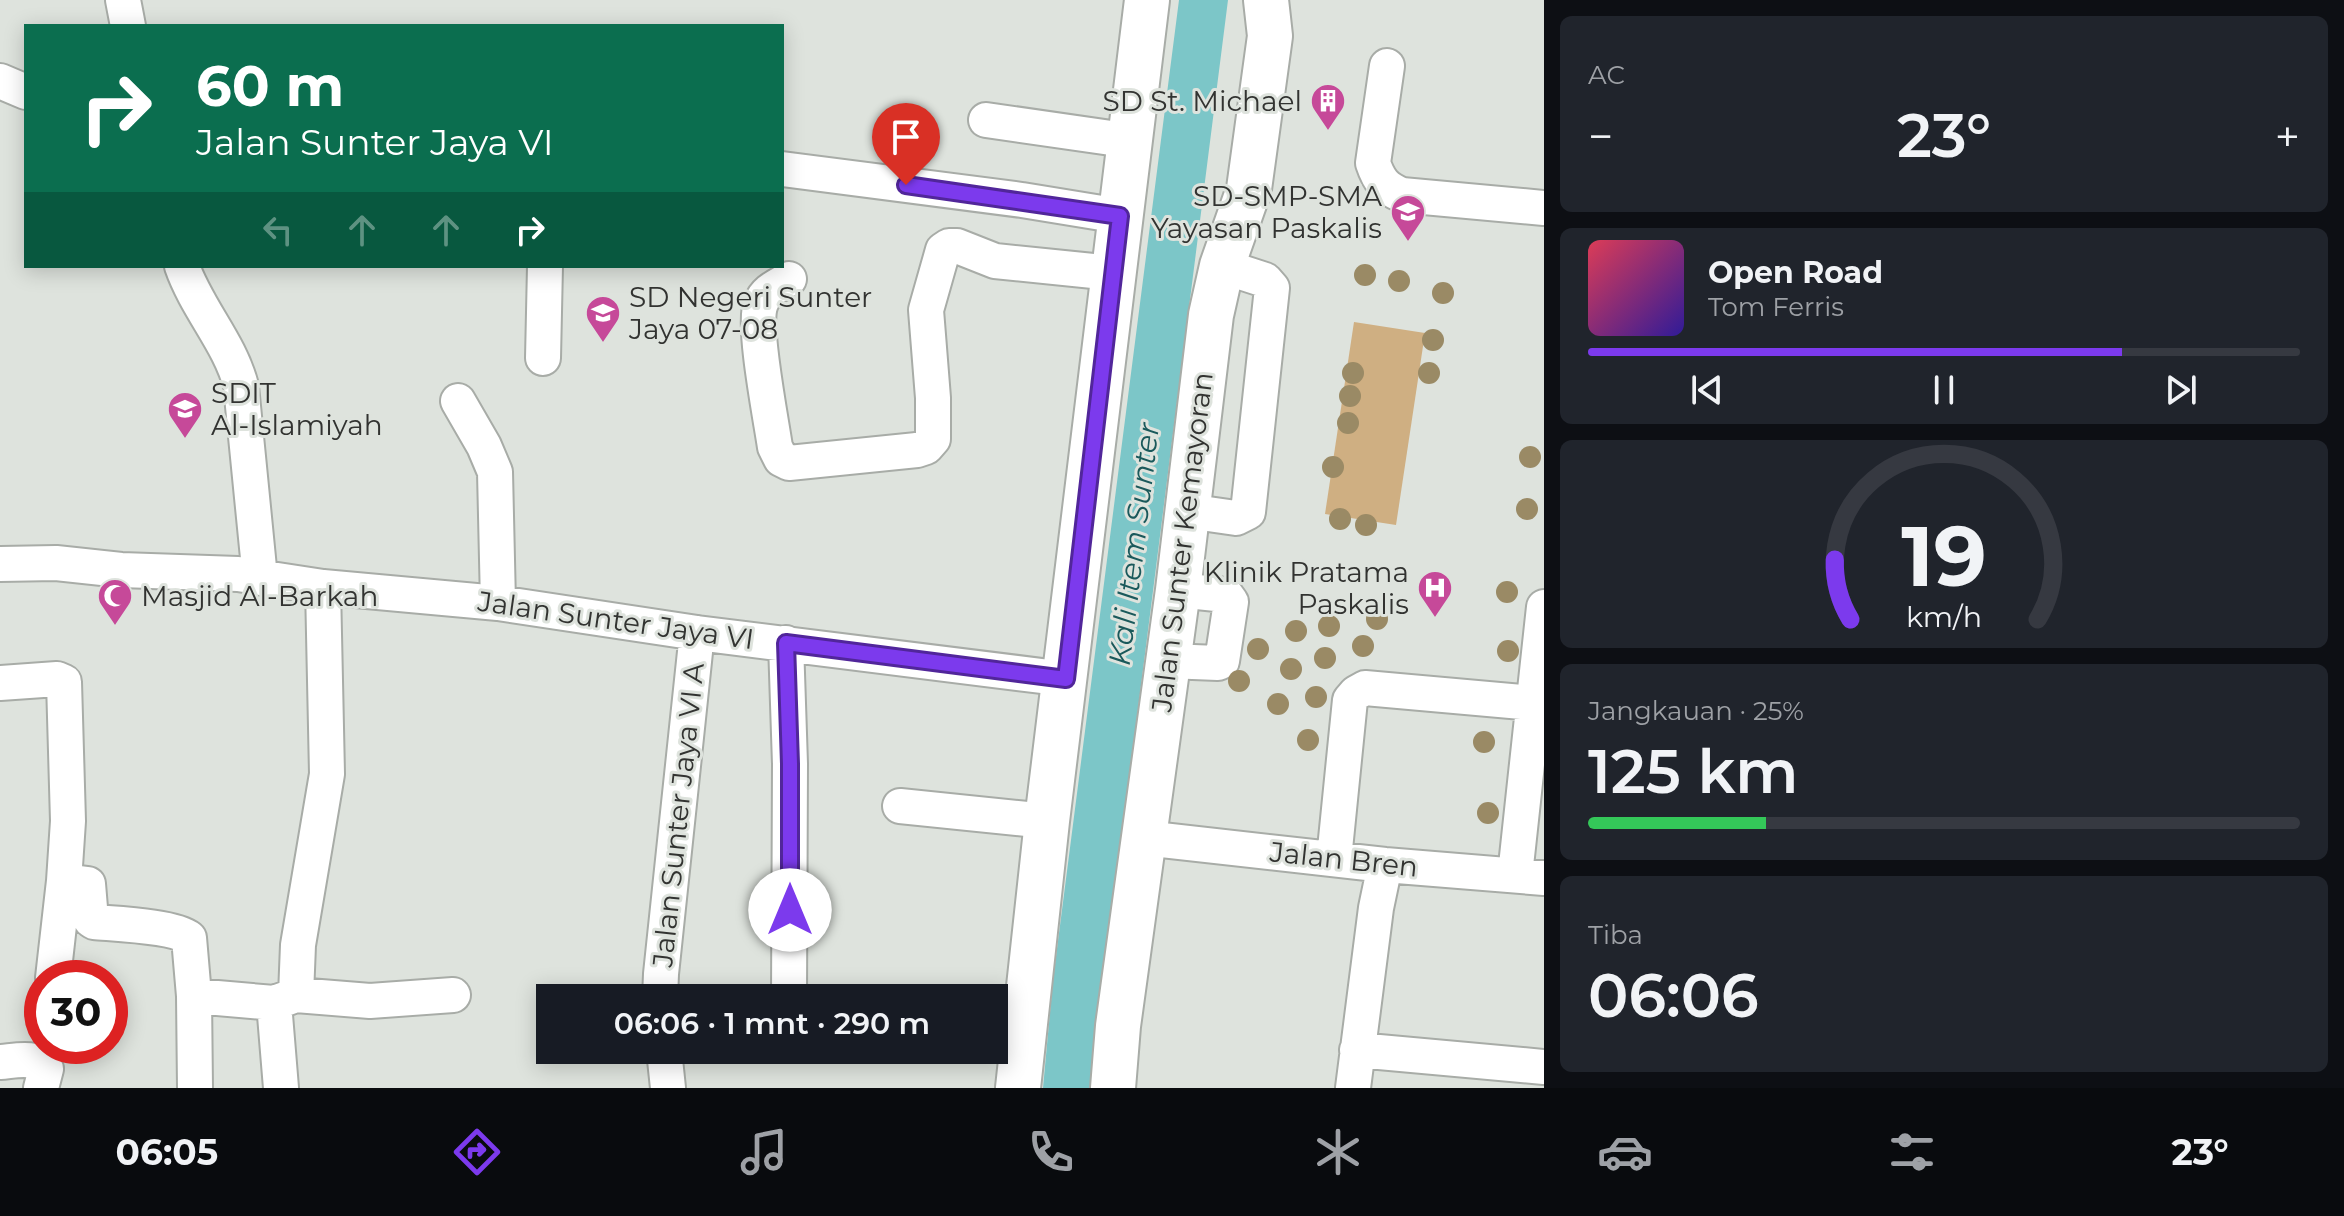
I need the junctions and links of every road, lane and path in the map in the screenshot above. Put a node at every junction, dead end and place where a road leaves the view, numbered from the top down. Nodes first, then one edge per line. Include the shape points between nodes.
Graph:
1 (123, 0) edge
2 (1147, 0) edge
3 (1266, 0) edge
4 (128, 24) edge
5 (1387, 66) dead end
6 (0, 81) edge
7 (24, 91) edge
8 (986, 120) dead end
9 (1132, 141) junction
10 (784, 169) edge
11 (1544, 208) edge
12 (1120, 216) junction
13 (1222, 266) junction
14 (183, 268) edge
15 (545, 268) edge
16 (1113, 273) junction
17 (789, 279) dead end
18 (543, 358) dead end
19 (458, 401) dead end
20 (1187, 511) junction
21 (3, 564) edge
22 (260, 578) junction
23 (323, 587) junction
24 (498, 603) junction
25 (1544, 607) edge
26 (697, 633) junction
27 (786, 643) junction
28 (1066, 679) junction
29 (0, 683) edge
30 (1533, 703) junction
31 (900, 806) dead end
32 (1047, 821) junction
33 (1144, 838) junction
34 (1334, 859) junction
35 (1385, 865) junction
36 (1529, 877) edge
37 (64, 881) junction
38 (55, 960) edge
39 (661, 984) edge
40 (789, 984) edge
41 (453, 995) dead end
42 (194, 996) junction
43 (285, 999) junction
44 (1357, 1050) junction
45 (0, 1062) edge
46 (665, 1064) edge
47 (1544, 1067) edge
48 (41, 1088) edge
49 (195, 1088) edge
50 (281, 1088) edge
51 (668, 1088) edge
52 (1018, 1088) edge
53 (1113, 1088) edge
54 (1353, 1088) edge

1 - 4 street
2 - 9 main road
3 - 13 main road, Jalan Sunter Kemayoran via 1270,36 1249,189
5 - 11 street via 1373,163 1387,189 1402,195
6 - 7 street
8 - 9 street
9 - 12 main road
10 - 12 street
12 - 16 main road
13 - 20 main road, Jalan Sunter Kemayoran
13 - 20 street via 1265,280 1272,288 1248,512 1236,518
14 - 22 street via 241,386
15 - 18 street
16 - 17 street via 995,261 949,246 943,250 926,310 933,439 917,450 789,463 775,447 759,305 768,291
16 - 28 main road
19 - 24 street via 495,472
20 - 33 main road, Jalan Sunter Kemayoran
21 - 22 street, Jalan Sunter Jaya VI
22 - 23 street, Jalan Sunter Jaya VI
23 - 24 street, Jalan Sunter Jaya VI
23 - 43 street via 327,774
24 - 26 street, Jalan Sunter Jaya VI
25 - 30 street
26 - 27 street, Jalan Sunter Jaya VI
26 - 39 street, Jalan Sunter Jaya VI A
27 - 28 street, Jalan Sunter Jaya VI
27 - 40 street
28 - 32 main road
29 - 37 street via 64,682
30 - 34 street via 1365,688 1356,693 1350,700
30 - 36 street
31 - 32 street
32 - 52 main road
33 - 34 street, Jalan Bren
33 - 53 main road, Jalan Sunter Kemayoran
34 - 35 street, Jalan Bren
35 - 36 street, Jalan Bren
35 - 44 street
37 - 38 street
37 - 42 street via 88,884 94,922 187,936
41 - 43 street via 370,1001
42 - 43 street
42 - 49 street
43 - 50 street
44 - 47 street
44 - 54 street
45 - 48 street via 39,1061 46,1069
46 - 51 street

